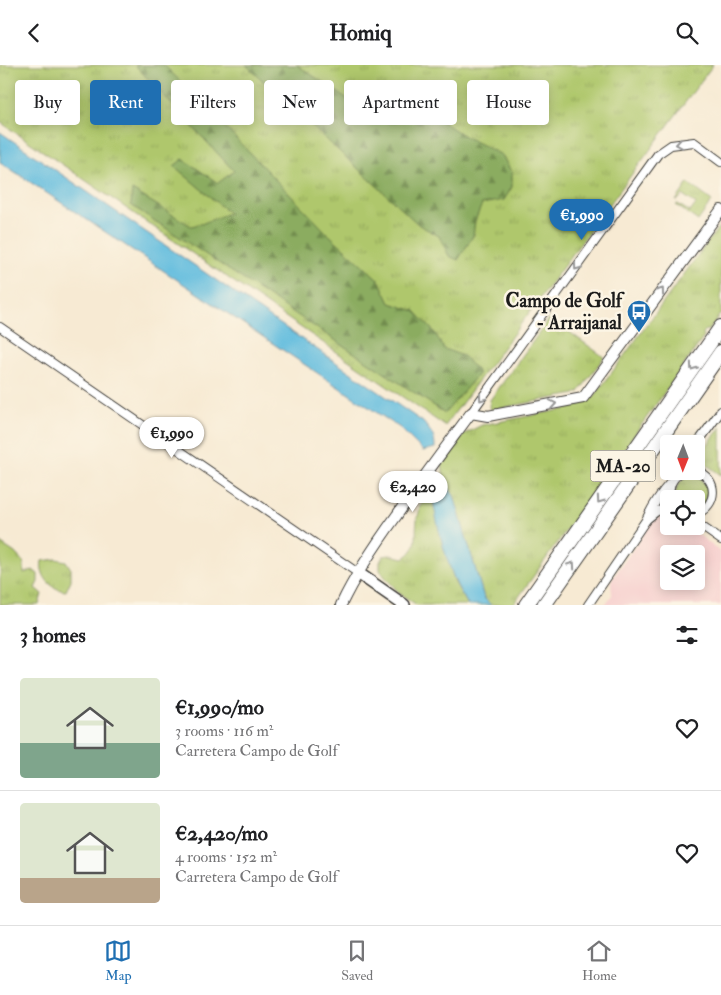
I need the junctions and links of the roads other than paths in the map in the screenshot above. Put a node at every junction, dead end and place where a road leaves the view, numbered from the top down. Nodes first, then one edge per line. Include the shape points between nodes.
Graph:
1 (721, 162) edge
2 (721, 210) edge
3 (0, 327) edge
4 (721, 327) edge
5 (721, 352) edge
6 (721, 411) edge
7 (471, 413) junction
8 (704, 435) edge
9 (705, 476) edge
10 (672, 480) edge
11 (711, 483) junction
12 (721, 487) edge
13 (705, 509) edge
14 (660, 511) edge
15 (646, 520) junction
16 (705, 529) edge
17 (721, 540) edge
18 (358, 573) junction
19 (340, 605) edge
20 (404, 605) edge
21 (526, 605) edge
22 (544, 605) edge
23 (588, 605) edge

1 -> 7 street via 694,142 671,145 658,154
7 -> 2 street via 488,416 583,398
3 - 18 street
4 -> 21 highway, MA-20
22 -> 5 highway, MA-20
6 - 8 street
7 - 18 street
9 - 11 street
10 - 15 street
11 - 12 street
11 - 13 street via 713,498
14 - 15 street
15 - 23 street
16 - 17 street
18 - 19 street
18 - 20 main road

